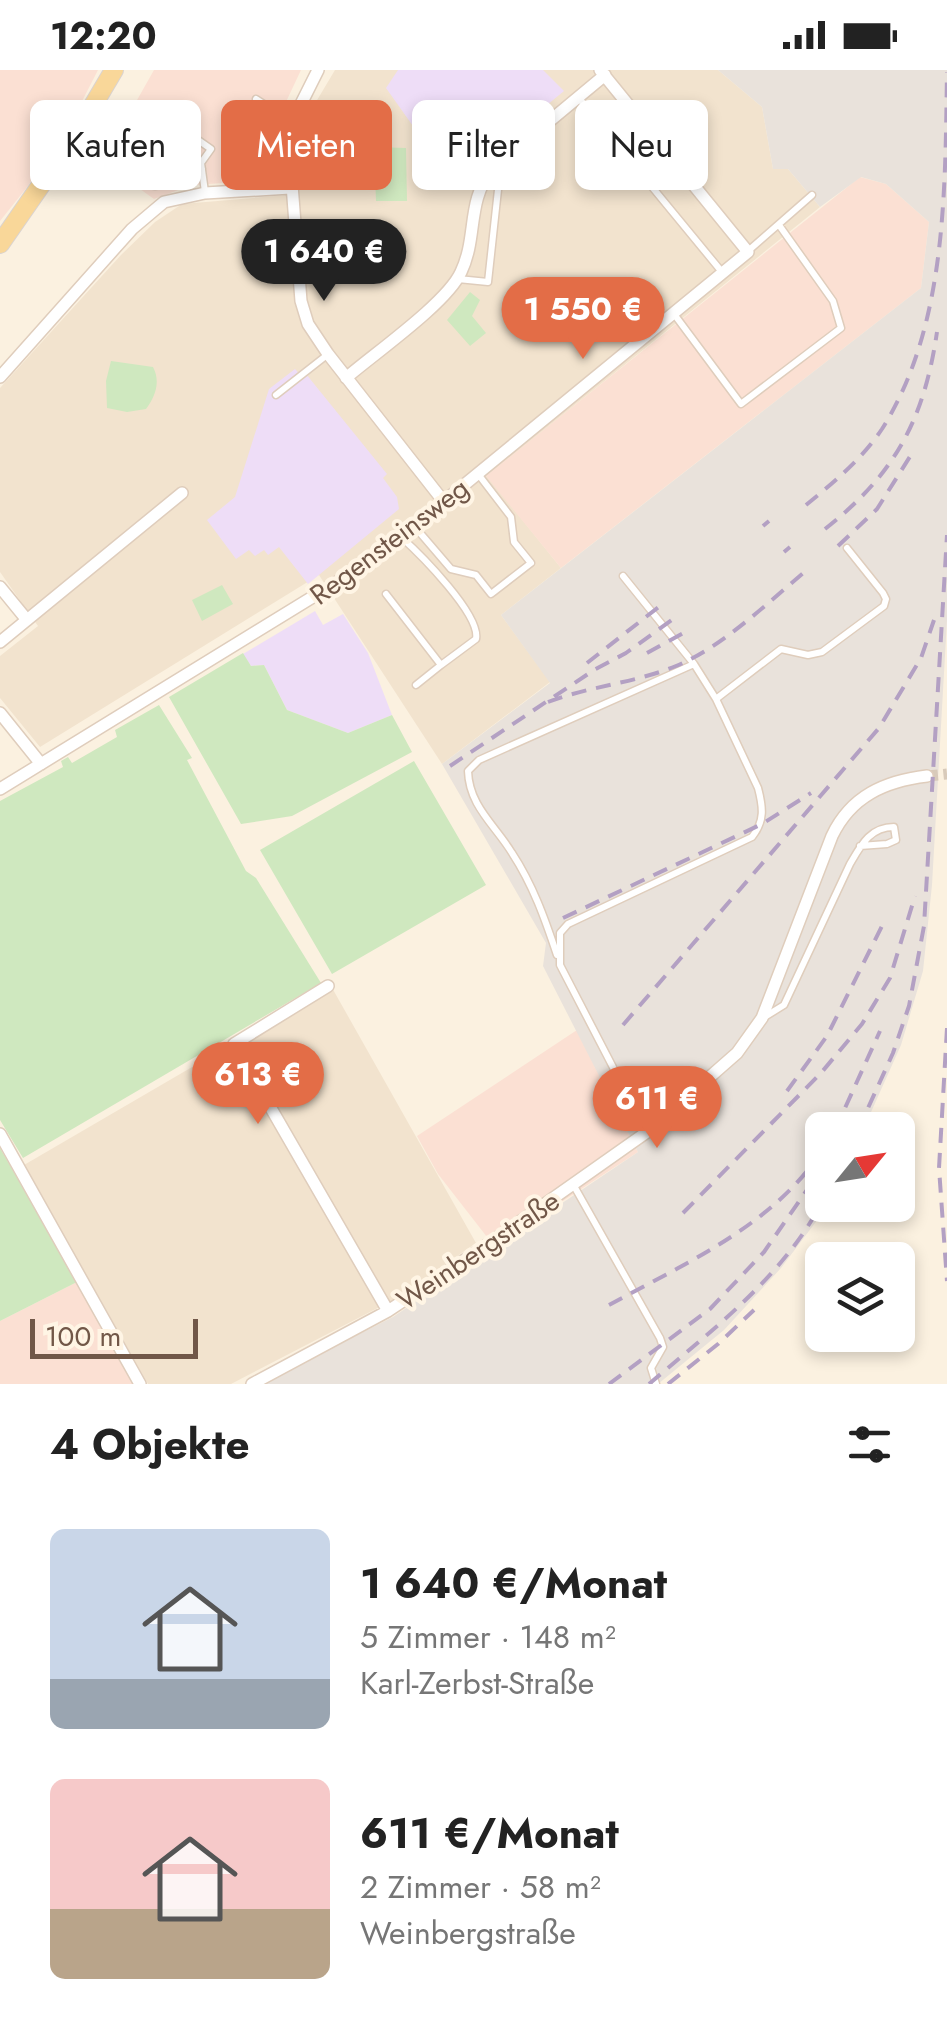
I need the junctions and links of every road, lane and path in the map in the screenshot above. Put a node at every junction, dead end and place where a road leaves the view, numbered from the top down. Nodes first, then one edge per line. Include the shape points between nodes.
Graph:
1 (114, 70) edge
2 (318, 70) edge
3 (602, 73) edge
4 (578, 96) junction
5 (303, 100) edge
6 (555, 116) edge
7 (201, 143) edge
8 (201, 163) edge
9 (201, 163) edge
10 (202, 169) joint
11 (170, 170) joint
12 (256, 190) edge
13 (290, 190) edge
14 (477, 190) edge
15 (499, 190) edge
16 (206, 193) junction
17 (812, 195) dead end
18 (779, 225) junction
19 (1, 241) edge
20 (748, 252) junction
21 (722, 273) junction
22 (458, 279) junction
23 (674, 314) junction
24 (328, 354) junction
25 (0, 377) edge
26 (346, 378) junction
27 (276, 395) dead end
28 (478, 474) junction
29 (182, 493) dead end
30 (444, 502) junction
31 (414, 526) junction
32 (400, 536) junction
33 (848, 548) dead end
34 (623, 576) dead end
35 (0, 587) edge
36 (386, 594) dead end
37 (26, 620) junction
38 (0, 642) edge
39 (694, 664) junction
40 (442, 666) junction
41 (416, 686) dead end
42 (716, 699) junction
43 (0, 713) edge
44 (41, 764) junction
45 (927, 776) tunnel mouth
46 (0, 789) edge
47 (860, 846) junction
48 (560, 965) junction
49 (328, 986) dead end
50 (762, 1018) junction
51 (647, 1132) junction
52 (0, 1134) edge
53 (573, 1184) junction
54 (388, 1311) junction
55 (140, 1384) edge
56 (252, 1384) edge
57 (656, 1384) edge

1 - 19 main road
2 - 5 street
3 - 4 street
3 - 20 street
4 - 6 street
4 - 21 lane
7 - 9 lane via 210,149
8 - 10 lane
10 - 16 lane
11 - 11 lane via 161,158 151,158 141,173 144,182 157,186
12 - 16 street
13 - 24 street via 301,301
14 - 22 street
15 - 22 lane via 488,282
16 - 25 street via 164,202 132,229
17 - 18 lane
18 - 20 lane
18 - 23 lane via 833,302 841,328 742,404
20 - 21 street, Regensteinsweg
21 - 23 street, Regensteinsweg
22 - 26 street
23 - 28 street, Regensteinsweg
24 - 26 street
24 - 27 lane
26 - 30 street
28 - 30 street, Regensteinsweg
28 - 31 lane via 511,517 514,542 530,563 491,594 476,575 450,569
29 - 37 street
30 - 31 street, Regensteinsweg
31 - 32 street, Regensteinsweg
32 - 40 lane via 478,630
32 - 44 street, Regensteinsweg via 311,600
33 - 42 lane via 886,599 884,606 822,652 781,649
34 - 39 lane
35 - 37 street
36 - 40 lane
37 - 38 street
39 - 42 lane
39 - 48 lane via 468,770 468,786 486,821 542,907
40 - 41 lane
42 - 48 lane via 758,788 762,824 752,837 568,924 560,933
43 - 44 street
44 - 46 street, Regensteinsweg
45 - 50 street, Weinbergstraße via 881,786 839,822
47 - 47 lane via 877,830 894,828 896,840
47 - 50 lane via 784,1005
48 - 51 lane
49 - 54 street via 234,1044
50 - 51 street, Weinbergstraße via 737,1053
51 - 53 street, Weinbergstraße
52 - 55 street
53 - 54 street, Weinbergstraße
53 - 57 lane via 660,1338 663,1347 651,1368
54 - 56 street, Weinbergstraße

